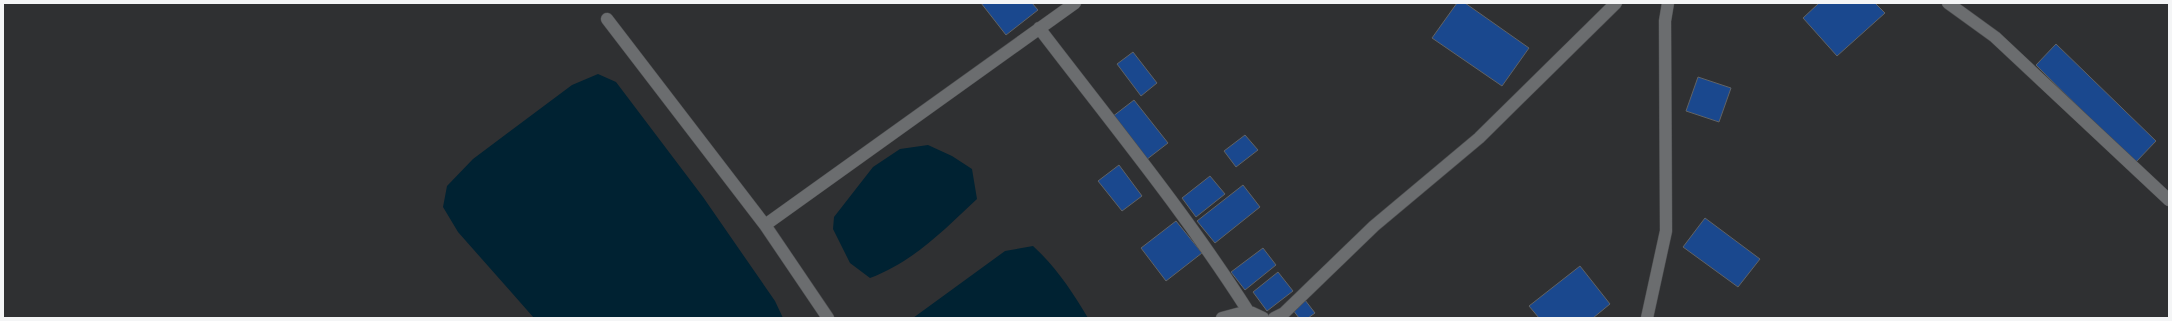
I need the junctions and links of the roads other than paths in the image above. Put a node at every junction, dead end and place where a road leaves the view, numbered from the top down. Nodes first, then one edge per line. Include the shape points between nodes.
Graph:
1 (1075, 3) edge
2 (1616, 3) edge
3 (1668, 3) edge
4 (1948, 3) edge
5 (607, 19) dead end
6 (1039, 28) junction
7 (2169, 200) edge
8 (765, 225) junction
9 (1248, 311) junction
10 (1282, 316) edge
11 (828, 318) edge
12 (1222, 318) edge
13 (1263, 318) edge
14 (1647, 318) edge

1 - 6 street
2 - 10 street via 1480,138 1374,226
3 - 14 street via 1665,21 1666,231
4 - 7 street via 1995,37
5 - 8 street
6 - 8 street
6 - 9 street via 1180,213
8 - 11 street
9 - 12 street
9 - 13 street

